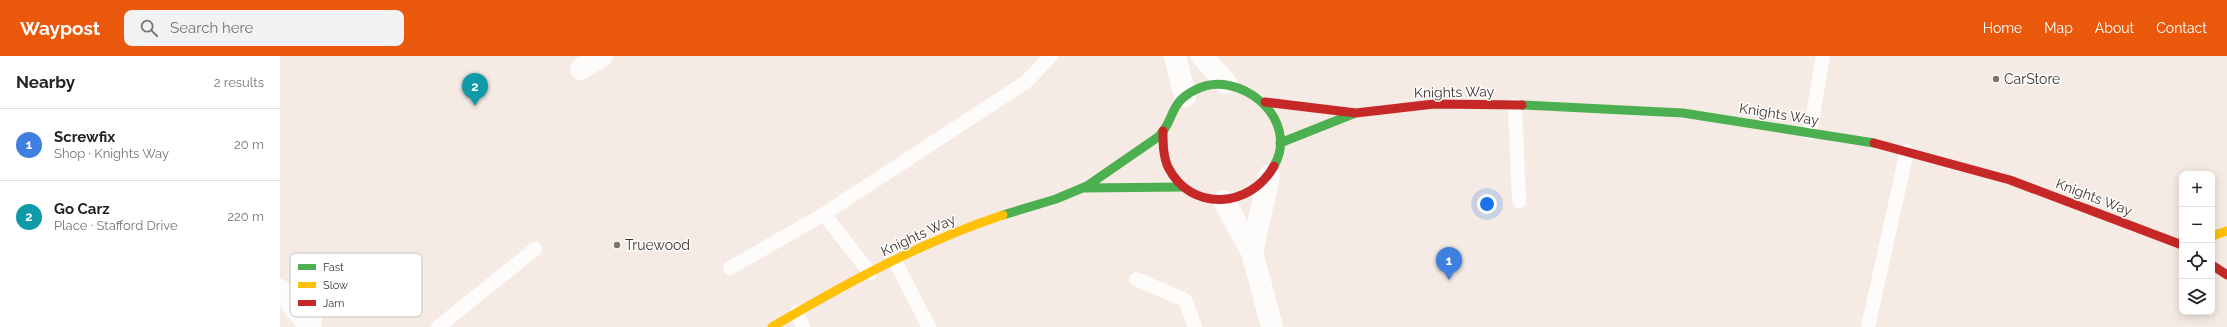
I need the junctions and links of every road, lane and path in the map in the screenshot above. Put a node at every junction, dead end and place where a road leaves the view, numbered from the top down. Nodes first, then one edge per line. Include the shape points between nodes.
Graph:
1 (602, 56) edge
2 (1051, 56) edge
3 (1175, 56) edge
4 (1202, 56) edge
5 (1823, 56) edge
6 (581, 69) dead end
7 (1226, 83) junction
8 (1185, 96) junction
9 (1265, 102) junction
10 (1515, 105) junction
11 (1356, 112) junction
12 (1164, 131) junction
13 (1810, 133) junction
14 (1280, 143) junction
15 (1906, 151) junction
16 (1269, 176) junction
17 (1183, 187) junction
18 (1084, 188) junction
19 (1224, 201) junction
20 (1519, 201) dead end
21 (824, 214) junction
22 (2227, 231) edge
23 (2215, 235) edge
24 (2179, 244) edge
25 (535, 249) dead end
26 (1252, 252) junction
27 (895, 261) junction
28 (2215, 267) edge
29 (730, 268) dead end
30 (870, 273) junction
31 (2227, 275) edge
32 (1136, 279) dead end
33 (280, 290) edge
34 (290, 302) edge
35 (797, 312) junction
36 (303, 317) edge
37 (316, 317) edge
38 (311, 327) edge
39 (438, 327) edge
40 (772, 327) edge
41 (803, 327) edge
42 (929, 327) edge
43 (1195, 327) edge
44 (1272, 327) edge
45 (1868, 327) edge

1 - 6 street
2 - 21 lane via 1026,82
3 - 8 street
4 - 7 street
5 - 13 lane
7 - 8 street, Knights Way via 1203,86
7 - 9 street, Knights Way via 1245,88
8 - 12 street, Knights Way via 1171,111
9 - 11 street, Knights Way
9 - 14 street, Knights Way via 1276,118
10 - 11 street, Knights Way via 1434,104
10 - 13 street, Knights Way via 1683,113
10 - 20 lane
11 - 14 street, Knights Way
12 - 17 street, Knights Way via 1163,147 1169,169
12 - 18 street, Knights Way
13 - 15 street, Knights Way via 1880,144
14 - 16 street, Knights Way via 1277,162
15 - 24 street, Knights Way via 2010,180
15 - 45 lane
16 - 19 street, Knights Way via 1255,191
16 - 26 street
17 - 18 street, Knights Way
17 - 19 street, Knights Way via 1203,198
18 - 27 street, Knights Way via 975,225
19 - 26 street
21 - 29 lane
21 - 30 lane
22 - 23 street
25 - 39 lane
26 - 44 street
27 - 30 street, Knights Way
27 - 42 lane
28 - 31 street
30 - 35 street, Knights Way
32 - 43 lane via 1184,300
33 - 34 street
35 - 40 street, Knights Way
35 - 41 lane
36 - 38 street
37 - 38 lane

